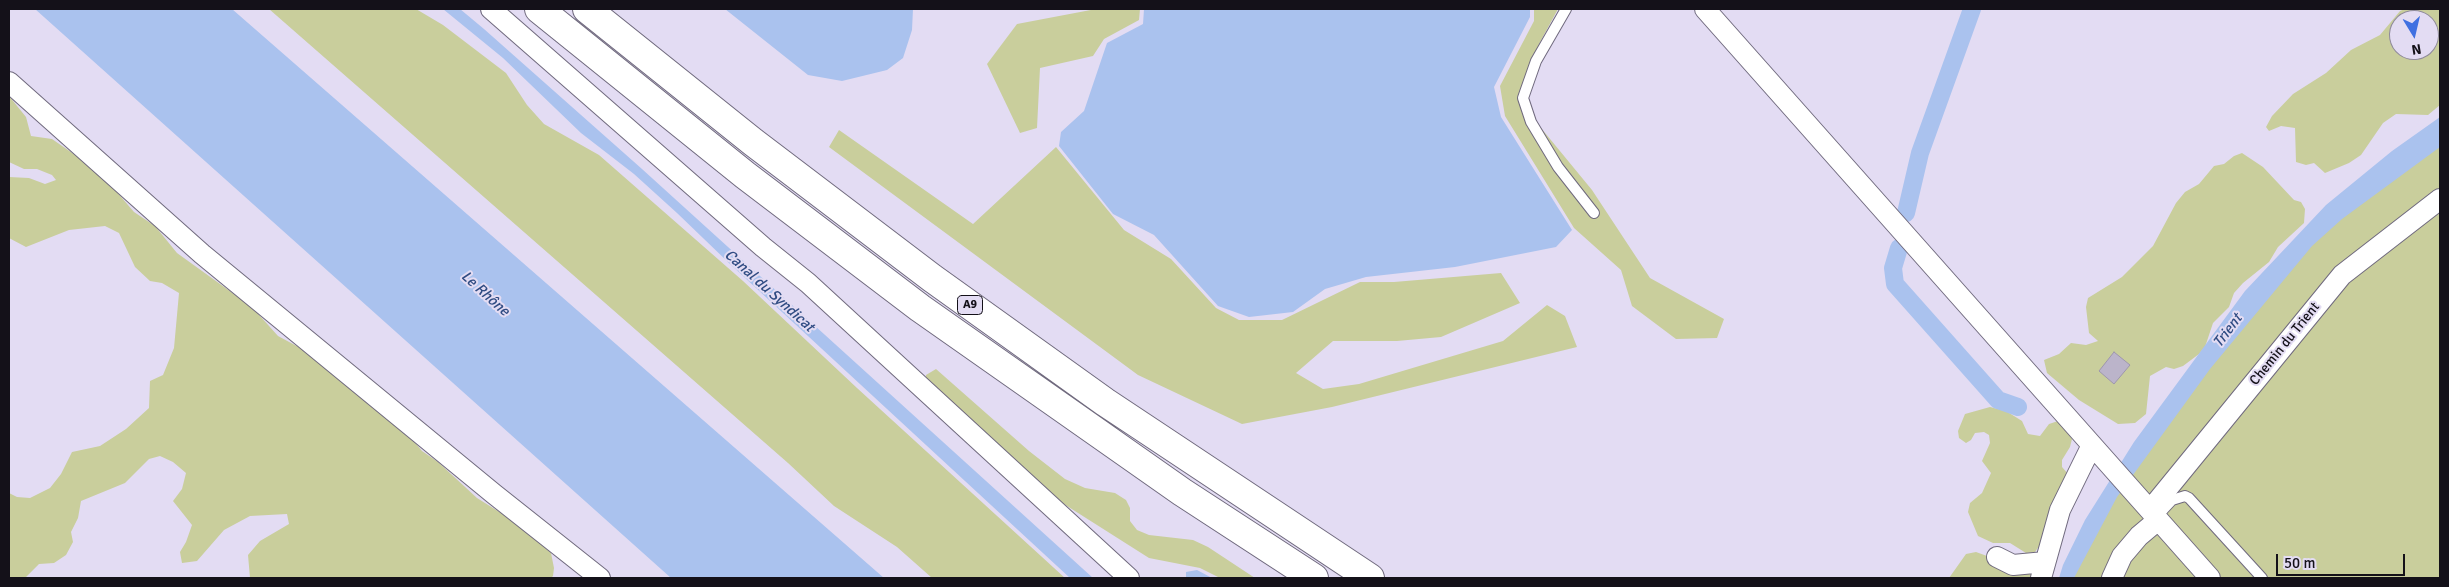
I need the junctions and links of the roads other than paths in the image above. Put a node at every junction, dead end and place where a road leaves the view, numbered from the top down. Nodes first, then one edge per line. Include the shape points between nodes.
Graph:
1 (491, 9) edge
2 (539, 9) edge
3 (587, 9) edge
4 (1566, 9) edge
5 (1705, 9) edge
6 (9, 82) edge
7 (2440, 199) edge
8 (1594, 213) dead end
9 (2096, 450) junction
10 (2151, 512) junction
11 (1998, 557) dead end
12 (2043, 570) edge
13 (600, 578) edge
14 (1129, 578) edge
15 (1314, 578) edge
16 (1370, 578) edge
17 (2112, 578) edge
18 (2210, 578) edge
19 (2262, 578) edge

1 - 14 street via 808,283
2 - 15 highway, A9 via 745,175 920,308 1151,470
3 - 16 highway, A9 via 753,142 932,278 1105,402
4 - 8 lane via 1536,61 1524,98 1531,122
5 - 9 street
6 - 13 street via 210,260
7 - 10 street, Chemin du Trient via 2342,275
9 - 10 street
9 - 12 street via 2060,510
10 - 17 street, Chemin du Trient via 2139,536 2122,556
10 - 18 street
10 - 19 lane via 2172,500 2189,498
11 - 12 street via 2012,565

